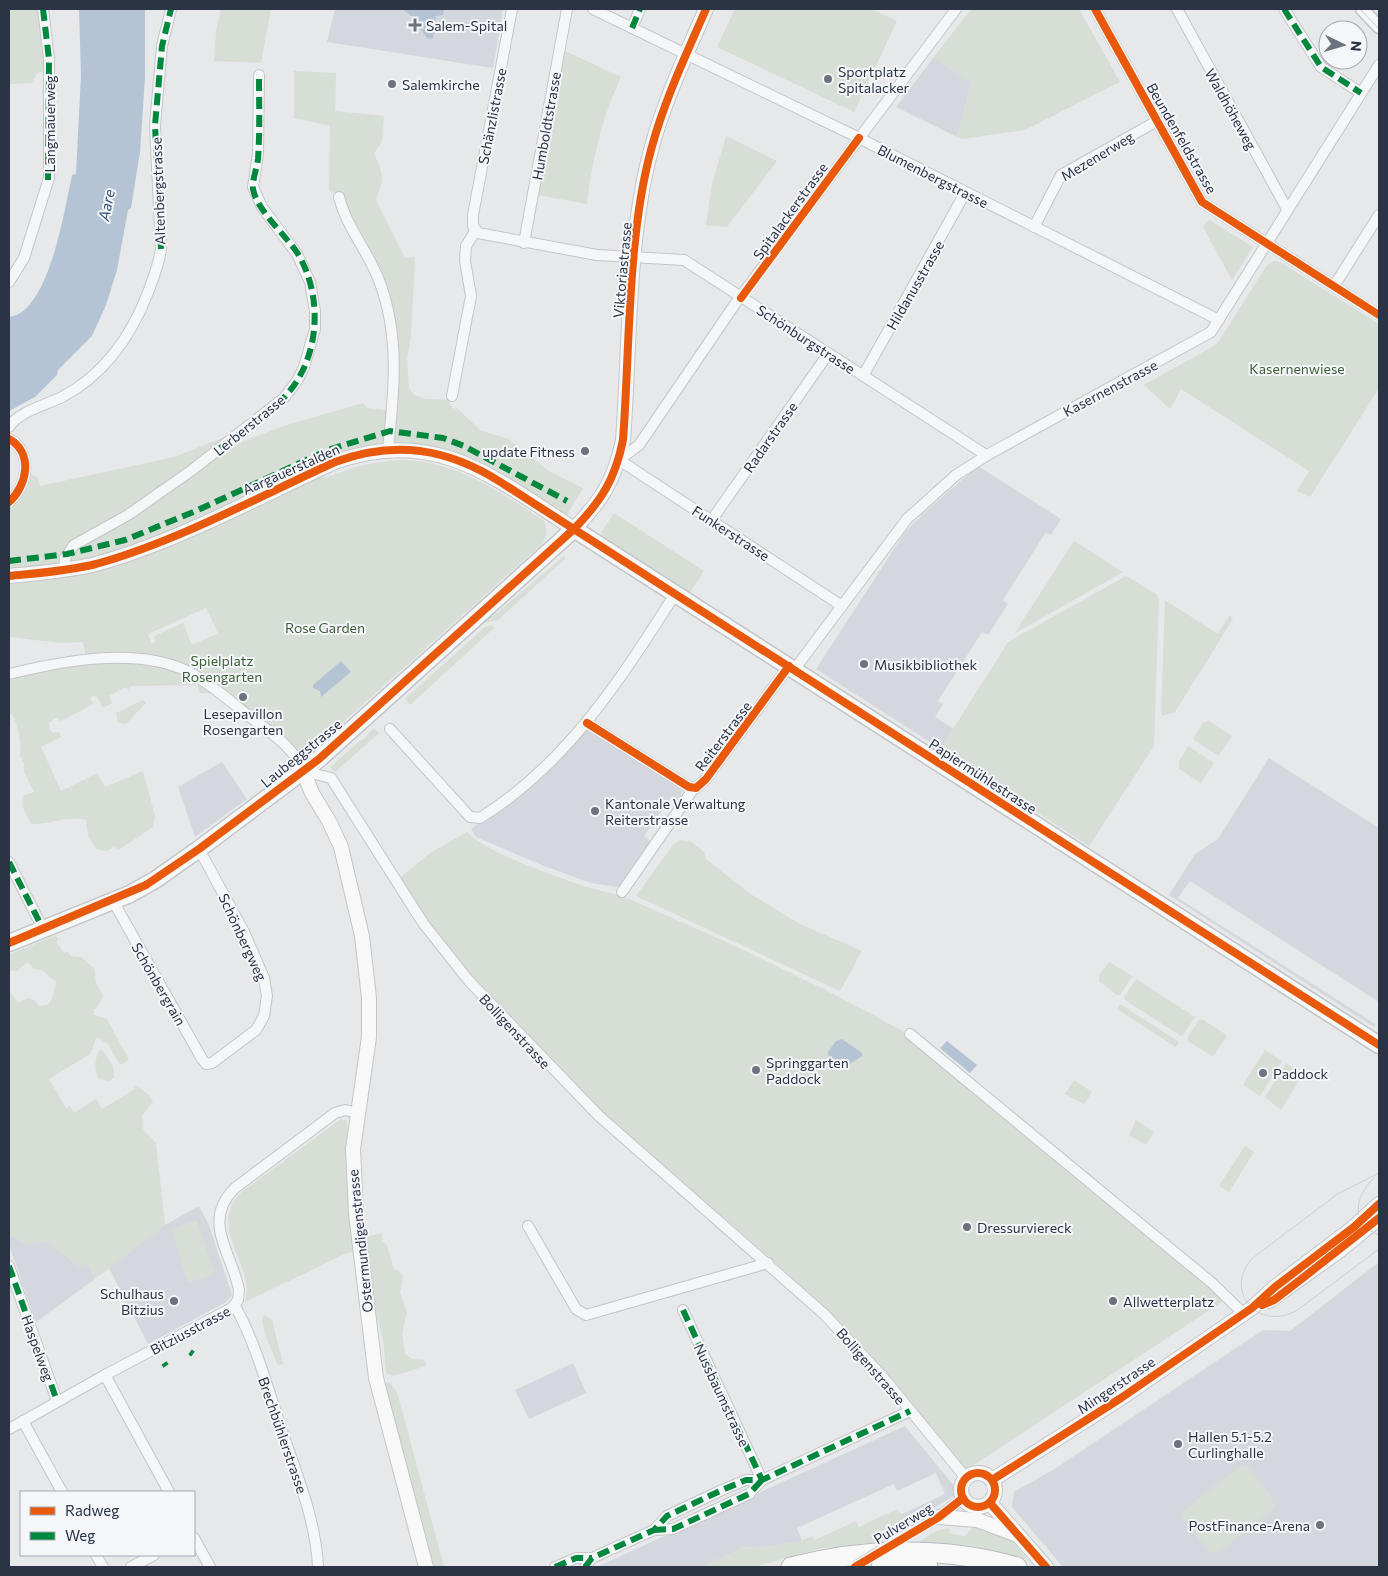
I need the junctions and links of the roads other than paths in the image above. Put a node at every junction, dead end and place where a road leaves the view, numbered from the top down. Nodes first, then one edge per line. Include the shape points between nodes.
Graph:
1 (43, 9) edge
2 (171, 9) edge
3 (512, 9) edge
4 (567, 9) edge
5 (593, 9) edge
6 (640, 9) edge
7 (706, 9) edge
8 (956, 9) edge
9 (1095, 9) edge
10 (1176, 9) edge
11 (1284, 9) edge
12 (1362, 9) edge
13 (1379, 27) edge
14 (632, 28) junction
15 (686, 54) junction
16 (1379, 65) edge
17 (259, 75) dead end
18 (1361, 93) junction
19 (1157, 121) junction
20 (859, 138) junction
21 (965, 193) junction
22 (339, 197) dead end
23 (1287, 209) junction
24 (1379, 215) edge
25 (474, 227) junction
26 (1034, 227) junction
27 (524, 242) junction
28 (1266, 243) junction
29 (634, 257) junction
30 (9, 282) edge
31 (1334, 286) junction
32 (741, 298) junction
33 (1379, 315) edge
34 (1219, 320) junction
35 (828, 354) junction
36 (863, 376) junction
37 (452, 396) dead end
38 (9, 427) edge
39 (9, 438) edge
40 (388, 449) junction
41 (986, 455) junction
42 (619, 460) junction
43 (9, 502) edge
44 (711, 521) junction
45 (574, 529) junction
46 (64, 570) junction
47 (9, 576) edge
48 (675, 594) junction
49 (842, 606) junction
50 (792, 668) junction
51 (9, 674) edge
52 (587, 723) junction
53 (390, 729) dead end
54 (303, 770) junction
55 (694, 788) junction
56 (198, 849) junction
57 (9, 862) edge
58 (622, 892) dead end
59 (113, 901) junction
60 (43, 929) junction
61 (9, 943) edge
62 (910, 1034) dead end
63 (1379, 1045) edge
64 (208, 1064) joint
65 (358, 1112) junction
66 (1379, 1204) edge
67 (1379, 1218) edge
68 (528, 1226) dead end
69 (768, 1263) junction
70 (9, 1266) edge
71 (235, 1306) junction
72 (683, 1310) dead end
73 (1248, 1311) junction
74 (105, 1375) junction
75 (57, 1401) junction
76 (910, 1411) junction
77 (23, 1421) junction
78 (9, 1429) edge
79 (966, 1478) junction
80 (762, 1480) junction
81 (992, 1480) junction
82 (61, 1491) edge
83 (168, 1491) edge
84 (963, 1498) junction
85 (990, 1503) junction
86 (939, 1516) junction
87 (654, 1530) junction
88 (1018, 1535) junction
89 (195, 1540) edge
90 (97, 1556) edge
91 (152, 1556) edge
92 (592, 1558) junction
93 (1043, 1564) edge
94 (103, 1567) edge
95 (131, 1567) edge
96 (210, 1567) edge
97 (318, 1567) edge
98 (426, 1567) edge
99 (555, 1567) edge
100 (585, 1567) edge
101 (791, 1567) edge
102 (855, 1567) edge
103 (881, 1567) edge
104 (928, 1567) edge
105 (1017, 1567) edge

1 - 30 street, Langmauerweg via 48,58 49,178 21,266
2 - 38 street, Altenbergstrasse via 162,46 155,125 161,249 145,300 122,344 99,371 71,392 17,419
3 - 25 street, Schänzlistrasse
4 - 27 street, Humboldtstrasse
5 - 14 street, Blumenbergstrasse
6 - 14 street
7 - 15 main road, Viktoriastrasse
8 - 20 street, Spitalackerstrasse
9 - 19 street, Beundenfeldstrasse
10 - 23 street, Waldhöheweg
11 - 18 street via 1321,66
12 - 13 street
14 - 15 street, Blumenbergstrasse
15 - 20 street, Blumenbergstrasse
15 - 29 main road, Viktoriastrasse via 651,150 642,190
16 - 18 street, Kasernenstrasse
17 - 46 street, Lerberstrasse via 258,160 253,188 262,207 297,254 310,282 315,328 304,367 284,398 192,470 128,515 74,545 65,558
18 - 23 street, Kasernenstrasse
19 - 26 street, Mezenerweg via 1061,175
19 - 28 street, Beundenfeldstrasse via 1202,202
20 - 21 street, Blumenbergstrasse
20 - 32 street, Spitalackerstrasse
21 - 26 street, Blumenbergstrasse
21 - 36 street, Hildanusstrasse
22 - 40 street via 347,222 380,282 390,324 394,385
23 - 28 street, Kasernenstrasse
24 - 31 street
25 - 27 street, Schönburgstrasse via 485,236
25 - 37 street, Schänzlistrasse via 466,246 465,261 472,296
26 - 34 street, Blumenbergstrasse
27 - 29 street, Schönburgstrasse via 597,255
28 - 31 street, Beundenfeldstrasse
28 - 34 street, Kasernenstrasse
29 - 32 street, Schönburgstrasse via 684,260
29 - 42 main road, Viktoriastrasse via 624,431
31 - 33 street, Beundenfeldstrasse
32 - 35 street, Schönburgstrasse
32 - 42 street, Spitalackerstrasse via 639,445
34 - 41 street, Kasernenstrasse via 1204,337
35 - 36 street, Schönburgstrasse
35 - 44 street, Radarstrasse
36 - 41 street, Schönburgstrasse
39 - 43 street via 25,460 26,470 20,490
40 - 45 main road, Aargauerstalden via 434,453 470,465
40 - 46 main road, Aargauerstalden via 335,462 136,551
41 - 49 street, Kasernenstrasse via 956,475 907,519
42 - 44 street, Funkerstrasse
42 - 45 main road, Viktoriastrasse via 606,490
44 - 49 street, Funkerstrasse
45 - 48 main road, Papiermühlestrasse
45 - 54 main road, Laubeggstrasse
46 - 47 main road, Aargauerstalden
48 - 50 main road, Papiermühlestrasse
48 - 52 street via 624,674
49 - 50 street, Kasernenstrasse
50 - 55 street, Reiterstrasse via 704,783
50 - 63 main road, Papiermühlestrasse
51 - 54 street via 90,658 169,665 199,678 291,749
52 - 53 street via 536,774 482,817 475,819
52 - 55 street, Reiterstrasse
54 - 56 main road, Laubeggstrasse
54 - 65 main road, Ostermundigenstrasse via 341,847 362,936 369,998 369,1037
54 - 69 street, Bolligenstrasse via 333,780 423,923 469,981 529,1046 599,1116
55 - 58 street, Reiterstrasse
56 - 59 main road, Laubeggstrasse via 150,883
56 - 64 street, Schönbergweg via 244,932 264,978 268,996 264,1016 256,1030
57 - 60 street
59 - 60 main road, Laubeggstrasse
59 - 64 street, Schönbergrain via 202,1059
60 - 61 main road, Laubeggstrasse
62 - 73 street
65 - 71 street, Bitziusstrasse via 345,1110 335,1113 235,1188 223,1201 219,1221 239,1287
65 - 98 main road, Ostermundigenstrasse via 352,1176 375,1370
66 - 73 main road, Mingerstrasse
67 - 73 main road, Mingerstrasse via 1274,1300
68 - 69 street via 576,1309 586,1315
69 - 76 street, Bolligenstrasse via 852,1342
70 - 75 street, Haspelweg
71 - 74 street, Bitziusstrasse
71 - 97 street, Brechbühlerstrasse via 272,1399 290,1455 311,1524
72 - 80 street, Nussbaumstrasse
73 - 81 main road, Mingerstrasse via 1121,1398
74 - 75 street, Bitziusstrasse
74 - 83 street
75 - 77 street, Bitziusstrasse
76 - 79 street, Bolligenstrasse
76 - 80 street
77 - 78 street, Bitziusstrasse
77 - 82 street
79 - 81 main road via 980,1473
79 - 84 main road via 962,1486
80 - 87 street via 749,1494 673,1529
80 - 87 street via 743,1480 667,1516
81 - 85 main road via 996,1493
84 - 85 main road via 976,1507
84 - 86 street, Pulverweg
85 - 88 main road
86 - 88 main road via 978,1520
86 - 102 street, Pulverweg, bridge
87 - 92 street
88 - 93 main road
89 - 96 street
90 - 94 street
91 - 95 street
92 - 99 street via 576,1558
92 - 100 street
101 - 105 highway via 856,1555 909,1552 960,1556
103 - 104 highway

